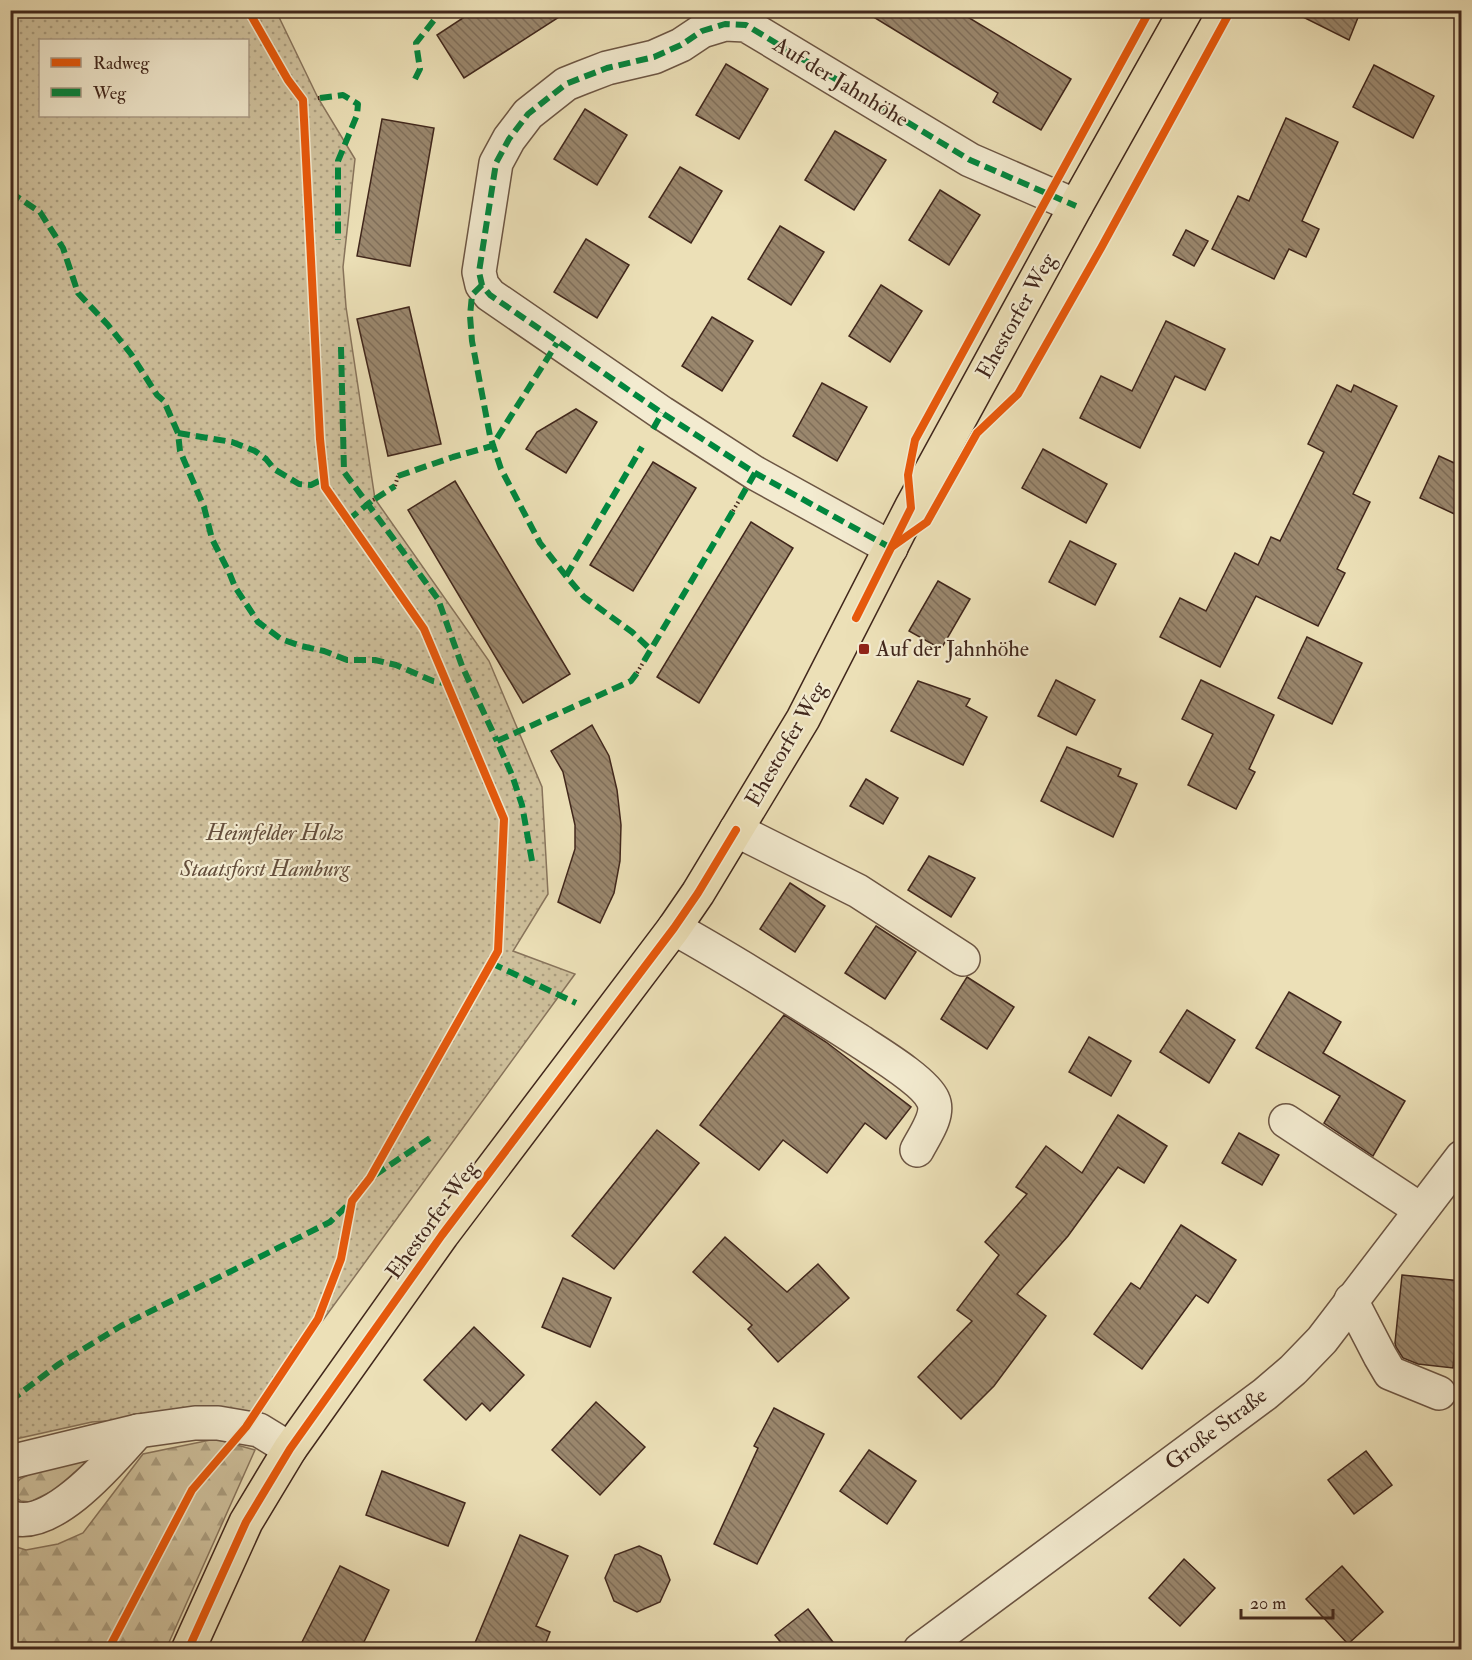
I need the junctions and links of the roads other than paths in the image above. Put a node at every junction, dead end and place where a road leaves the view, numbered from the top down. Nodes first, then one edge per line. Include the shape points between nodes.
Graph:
1 (1186, 10) edge
2 (1076, 206) junction
3 (891, 548) junction
4 (736, 830) junction
5 (674, 928) junction
6 (963, 959) dead end
7 (1286, 1121) dead end
8 (917, 1150) dead end
9 (1461, 1157) edge
10 (1421, 1210) junction
11 (1351, 1300) junction
12 (1439, 1393) dead end
13 (138, 1431) junction
14 (290, 1449) junction
15 (10, 1462) edge
16 (10, 1517) edge
17 (189, 1650) edge
18 (920, 1650) edge

1 - 2 main road, Ehestorfer Weg
2 - 3 main road, Ehestorfer Weg
2 - 3 street, Auf der Jahnhöhe via 970,160 746,26 725,24 702,31 654,57 607,68 566,84 528,114 503,150 491,183 479,272 490,295 755,473
3 - 4 main road, Ehestorfer Weg via 803,719
4 - 5 main road, Ehestorfer Weg
4 - 6 street via 858,891
5 - 8 street via 794,999 904,1071 932,1098 936,1112
5 - 14 main road, Ehestorfer Weg via 442,1235
7 - 10 street
9 - 10 street, Große Straße
10 - 11 street, Große Straße
11 - 12 street via 1390,1373
11 - 18 street, Große Straße via 1322,1340 1265,1394
13 - 14 street via 218,1423 259,1430
13 - 15 street
13 - 16 street via 82,1490 42,1516 30,1520
14 - 17 main road, Ehestorfer Weg via 246,1522

